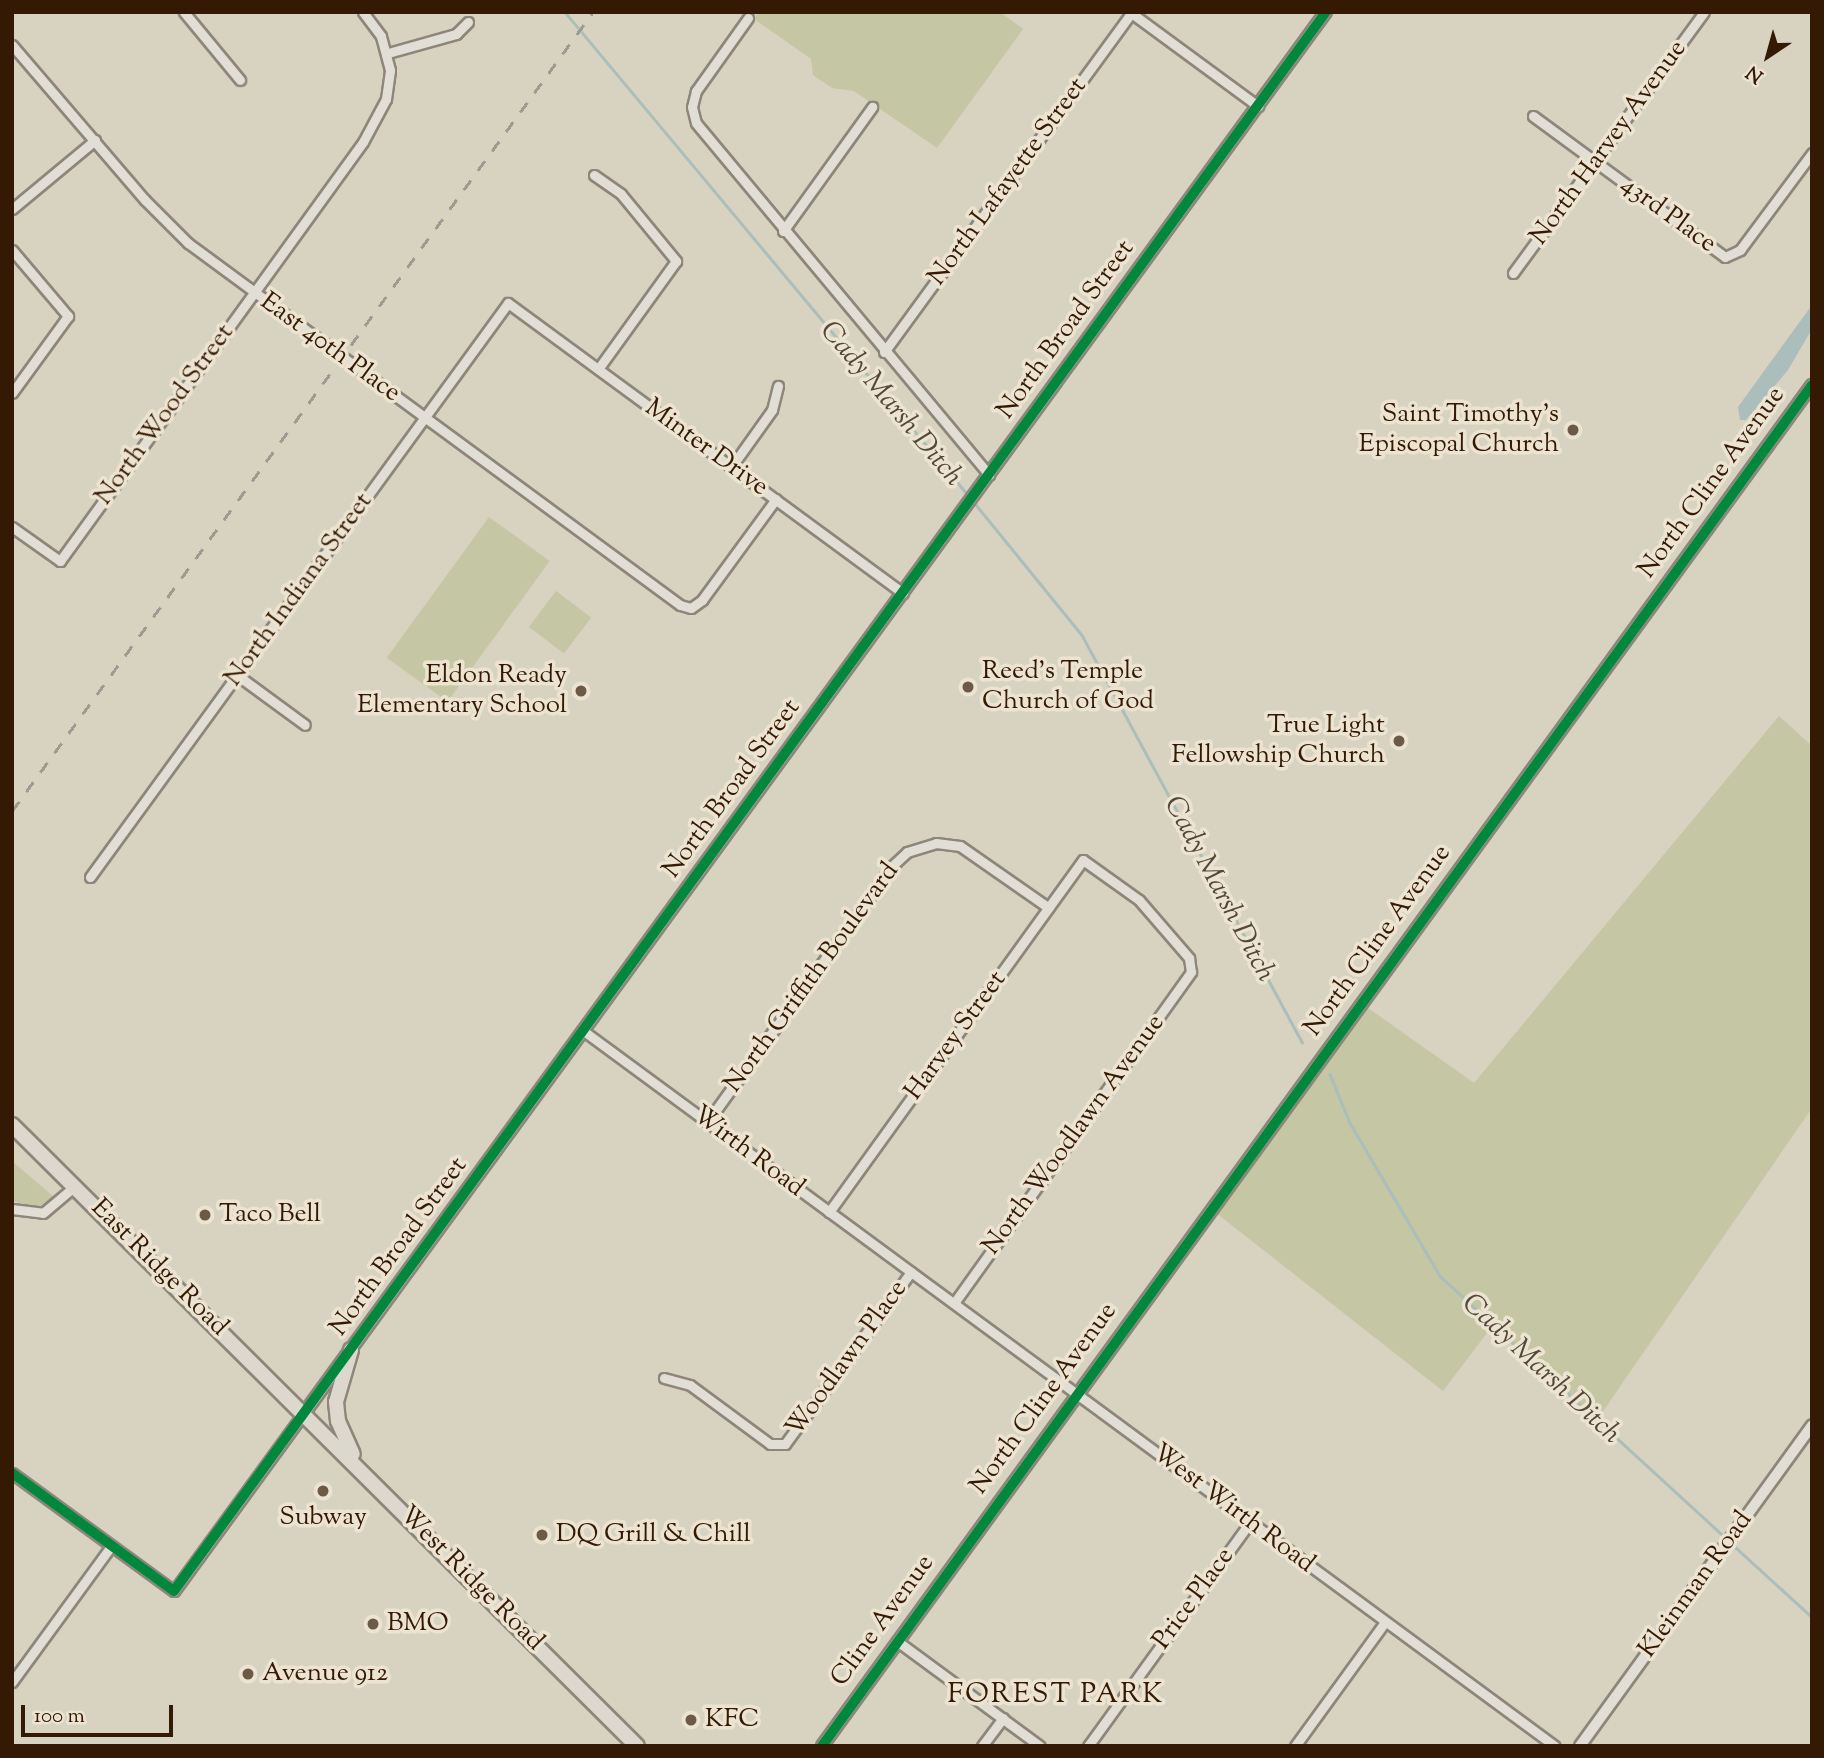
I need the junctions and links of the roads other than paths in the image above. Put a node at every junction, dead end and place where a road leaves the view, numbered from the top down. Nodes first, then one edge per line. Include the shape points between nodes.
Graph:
1 (184, 12) edge
2 (363, 12) edge
3 (1326, 12) edge
4 (1704, 12) edge
5 (1131, 13) edge
6 (748, 18) dead end
7 (468, 22) dead end
8 (12, 45) edge
9 (388, 54) junction
10 (240, 80) dead end
11 (1258, 106) junction
12 (872, 107) dead end
13 (1533, 116) dead end
14 (95, 140) junction
15 (1812, 153) edge
16 (1595, 162) junction
17 (594, 175) dead end
18 (12, 209) edge
19 (782, 231) junction
20 (12, 250) edge
21 (1513, 273) dead end
22 (253, 292) junction
23 (508, 303) joint
24 (884, 352) junction
25 (597, 369) junction
26 (778, 386) dead end
27 (1812, 386) edge
28 (12, 393) edge
29 (425, 417) junction
30 (732, 466) junction
31 (989, 475) junction
32 (776, 499) junction
33 (12, 527) edge
34 (903, 593) junction
35 (237, 675) junction
36 (304, 725) dead end
37 (90, 877) dead end
38 (1049, 908) junction
39 (1192, 967) joint
40 (585, 1032) junction
41 (708, 1121) junction
42 (12, 1125) edge
43 (75, 1186) junction
44 (12, 1209) edge
45 (829, 1212) junction
46 (911, 1272) junction
47 (954, 1303) junction
48 (351, 1350) junction
49 (664, 1378) dead end
50 (1077, 1393) junction
51 (305, 1412) junction
52 (1812, 1425) edge
53 (358, 1465) junction
54 (12, 1473) edge
55 (1251, 1521) junction
56 (982, 1524) joint
57 (111, 1546) junction
58 (1385, 1622) junction
59 (897, 1641) junction
60 (12, 1682) edge
61 (1003, 1718) junction
62 (637, 1746) edge
63 (822, 1746) edge
64 (982, 1746) edge
65 (1040, 1746) edge
66 (1088, 1746) edge
67 (1295, 1746) edge
68 (1555, 1746) edge
69 (1580, 1746) edge

1 - 10 street
2 - 9 street
3 - 11 street, North Broad Street
4 - 16 street, North Harvey Avenue
5 - 11 street
5 - 24 street, North Lafayette Street
6 - 19 street via 699,84 692,107 701,132
7 - 9 street via 456,34
8 - 14 street, East 40th Place
9 - 22 street, North Wood Street via 389,84 380,113
11 - 31 street, North Broad Street
12 - 19 street
13 - 16 street, 43rd Place
14 - 18 street
14 - 22 street, East 40th Place via 171,228
15 - 16 street, 43rd Place via 1740,250 1730,257
16 - 21 street, North Harvey Avenue
17 - 25 street via 617,190 676,261
19 - 24 street
20 - 28 street via 68,316
22 - 29 street, East 40th Place
22 - 33 street, North Wood Street via 60,561
23 - 25 street, Minter Drive
23 - 29 street, North Indiana Street
24 - 31 street
25 - 30 street, Minter Drive
26 - 30 street via 772,410
27 - 50 street, North Cline Avenue
29 - 32 street, East 40th Place via 687,608 702,600
29 - 35 street, North Indiana Street
30 - 32 street, Minter Drive
31 - 34 street, North Broad Street
32 - 34 street, Minter Drive
34 - 40 street, North Broad Street
35 - 36 street
35 - 37 street, North Indiana Street
38 - 39 street, Harvey Street via 1083,860 1145,905
38 - 41 street, North Griffith Boulevard via 960,846 924,844 891,867
38 - 45 street, Harvey Street
39 - 47 street, North Woodlawn Avenue
40 - 41 street, Wirth Road
40 - 48 street, North Broad Street
41 - 45 street, Wirth Road
42 - 43 main road, East Ridge Road
43 - 44 street via 43,1213
43 - 51 main road, East Ridge Road
45 - 46 street, Wirth Road
46 - 47 street, West Wirth Road
46 - 49 street, Woodlawn Place via 782,1445 770,1444 690,1385
47 - 50 street, West Wirth Road
48 - 51 street, North Broad Street
48 - 53 main road via 336,1402 338,1421
50 - 55 street, West Wirth Road
50 - 56 street, North Cline Avenue
51 - 53 main road, West Ridge Road
51 - 57 street, North Broad Street via 174,1591
52 - 69 street, Kleinman Road
53 - 62 main road, West Ridge Road
54 - 57 street
55 - 58 street, West Wirth Road
55 - 66 street, Price Place
56 - 59 street, Cline Avenue
57 - 60 street
58 - 67 street
58 - 68 street, West Wirth Road
59 - 61 street
59 - 63 street, Cline Avenue
61 - 64 street
61 - 65 street

